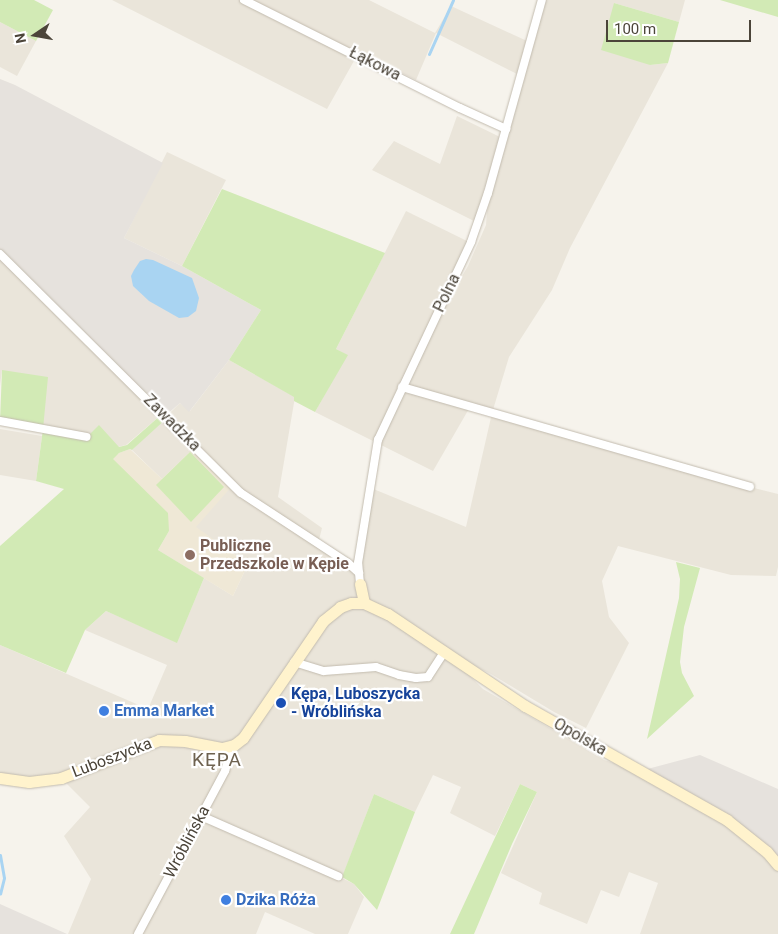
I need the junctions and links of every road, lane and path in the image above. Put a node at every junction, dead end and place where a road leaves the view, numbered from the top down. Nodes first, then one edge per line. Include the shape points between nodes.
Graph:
1 (244, 0) edge
2 (542, 0) edge
3 (506, 129) junction
4 (0, 254) edge
5 (402, 387) junction
6 (0, 421) edge
7 (87, 437) dead end
8 (750, 487) dead end
9 (360, 578) junction
10 (364, 603) junction
11 (445, 651) junction
12 (294, 662) junction
13 (228, 747) junction
14 (0, 778) edge
15 (201, 816) junction
16 (778, 865) edge
17 (338, 876) dead end
18 (138, 934) edge

1 - 3 street, Łąkowa
2 - 3 street, Polna
3 - 5 street, Polna via 471,242
4 - 9 street, Zawadzka via 241,493 348,562
5 - 8 street
5 - 9 street, Polna via 377,444 358,563
6 - 7 street
9 - 10 street
10 - 11 street, Opolska via 380,609
10 - 12 street via 351,603 330,615
11 - 12 street via 428,677 416,678 376,667 324,671
11 - 16 street, Opolska via 525,706 727,820
12 - 13 street via 243,738
13 - 14 street, Luboszycka via 160,740 61,778 29,782
13 - 15 street, Wróblińska via 225,771
15 - 17 street
15 - 18 street, Wróblińska

